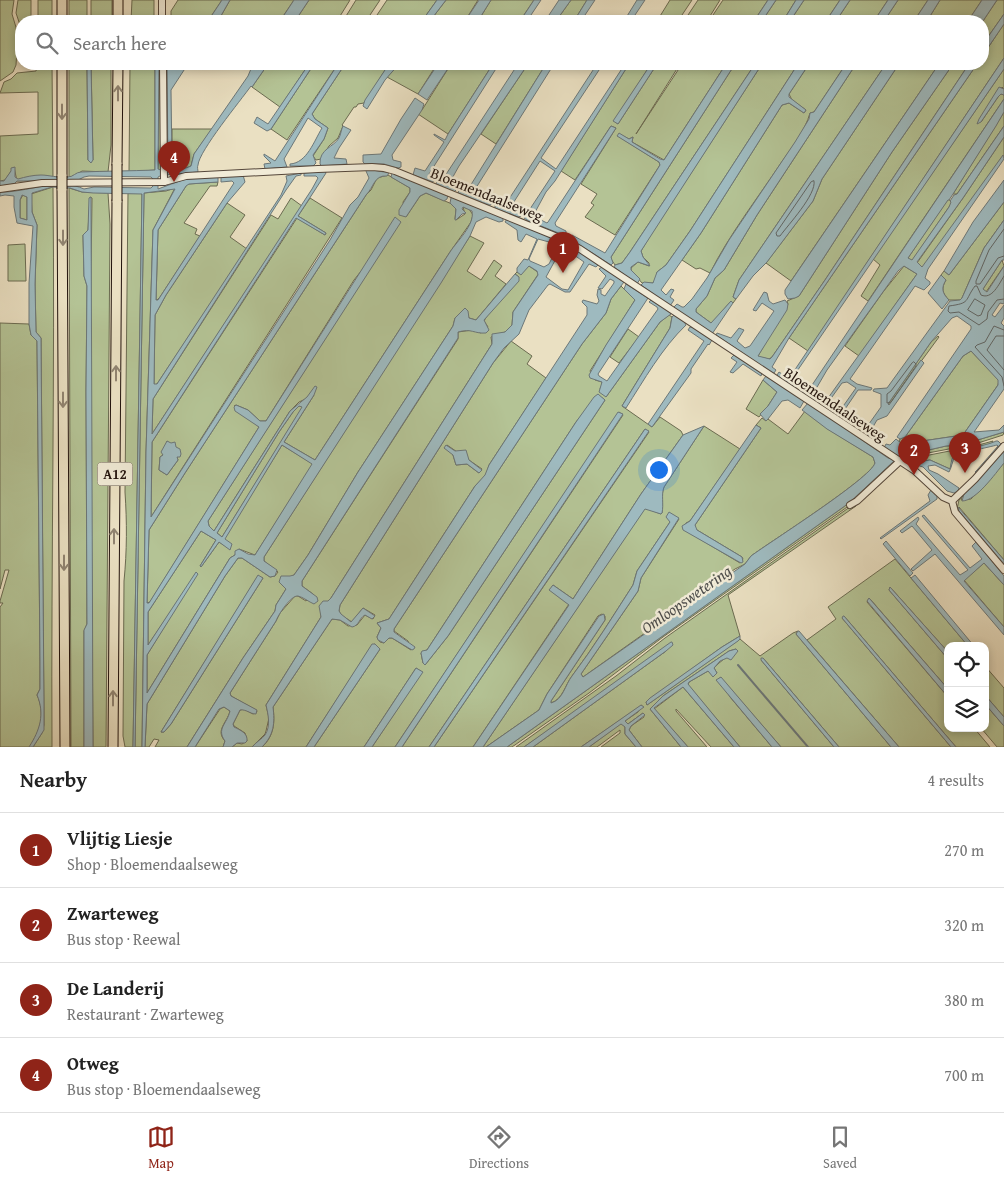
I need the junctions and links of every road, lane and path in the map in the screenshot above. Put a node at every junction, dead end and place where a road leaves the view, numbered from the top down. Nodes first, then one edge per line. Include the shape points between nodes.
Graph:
1 (62, 0) edge
2 (118, 0) edge
3 (162, 0) edge
4 (62, 15) edge
5 (118, 15) edge
6 (162, 15) edge
7 (62, 70) edge
8 (118, 70) edge
9 (163, 70) edge
10 (158, 182) junction
11 (0, 189) edge
12 (1004, 446) edge
13 (896, 459) junction
14 (952, 501) junction
15 (850, 506) dead end
16 (1004, 570) edge
17 (65, 747) edge
18 (113, 747) edge

1 - 4 highway
2 - 5 highway
3 - 6 street
7 -> 17 highway, bridge
18 -> 8 highway, A12, bridge
9 - 10 street
10 - 11 street, Bloemendaalseweg via 42,183
10 - 13 street, Bloemendaalseweg via 186,176 318,169 372,167 395,171 568,241
12 - 14 street
13 - 14 street, Bloemendaalseweg
13 - 15 street
14 - 16 street via 955,512

